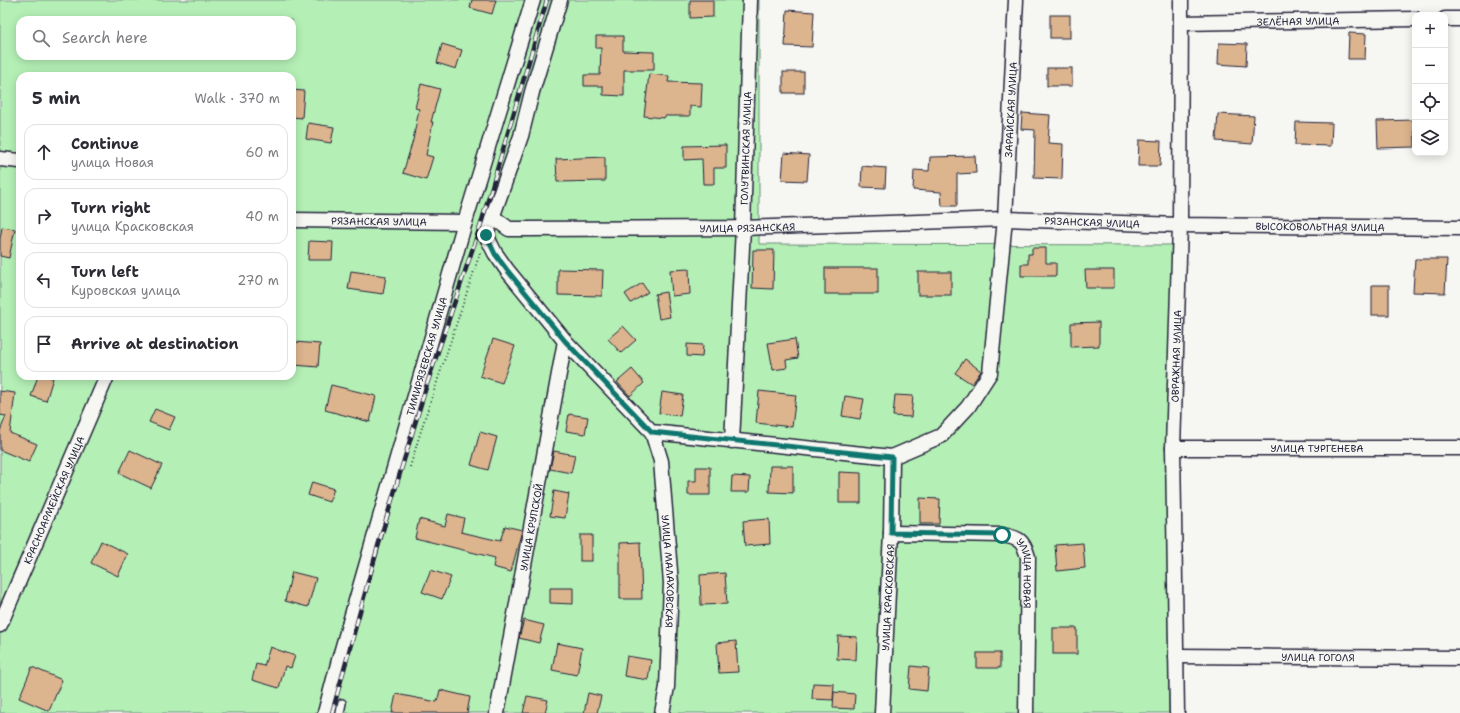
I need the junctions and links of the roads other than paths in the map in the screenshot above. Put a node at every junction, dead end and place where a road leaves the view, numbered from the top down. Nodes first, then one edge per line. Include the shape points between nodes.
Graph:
1 (533, 0) edge
2 (560, 0) edge
3 (750, 0) edge
4 (1016, 0) edge
5 (1181, 0) edge
6 (1412, 19) edge
7 (1448, 19) edge
8 (1460, 19) edge
9 (1181, 23) junction
10 (0, 159) edge
11 (16, 161) edge
12 (494, 218) junction
13 (1004, 219) junction
14 (296, 220) edge
15 (465, 222) junction
16 (1180, 224) junction
17 (743, 228) junction
18 (1460, 228) edge
19 (565, 341) junction
20 (105, 380) edge
21 (652, 432) junction
22 (732, 441) junction
23 (1173, 448) junction
24 (1460, 448) edge
25 (892, 457) junction
26 (891, 533) junction
27 (0, 625) edge
28 (1176, 656) junction
29 (1460, 658) edge
30 (342, 703) dead end
31 (325, 713) edge
32 (340, 713) edge
33 (497, 713) edge
34 (662, 713) edge
35 (882, 713) edge
36 (1026, 713) edge
37 (1177, 713) edge

1 - 15 street, ТИМИРЯЗЕВСКАЯ УЛИЦА
2 - 12 street via 521,136
3 - 17 street, ГОЛУТВИНСКАЯ УЛИЦА
4 - 13 street, ЗАРАЙСКАЯ УЛИЦА
5 - 9 street, ОВРАЖНАЯ УЛИЦА
6 - 9 street, ЗЕЛЁНАЯ УЛИЦА
7 - 8 street
9 - 16 street, ОВРАЖНАЯ УЛИЦА
10 - 11 street
12 - 17 street, УЛИЦА РЯЗАНСКАЯ via 509,229
12 - 19 street via 486,235 495,254
13 - 16 street, РЯЗАНСКАЯ УЛИЦА
13 - 17 street, УЛИЦА РЯЗАНСКАЯ
13 - 25 street, ЗАРАЙСКАЯ УЛИЦА via 990,373 968,407 941,436
14 - 15 street, РЯЗАНСКАЯ УЛИЦА
15 - 31 street, ТИМИРЯЗЕВСКАЯ УЛИЦА
16 - 18 street, ВЫСОКОВОЛЬТНАЯ УЛИЦА
16 - 23 street, ОВРАЖНАЯ УЛИЦА
17 - 22 street, ГОЛУТВИНСКАЯ УЛИЦА
19 - 21 street
19 - 33 street, УЛИЦА КРУПСКОЙ
20 - 27 street, КРАСНОАРМЕЙСКАЯ УЛИЦА
21 - 22 street
21 - 34 street, УЛИЦА МАЛАХОВСКАЯ via 662,461 671,583 667,688
22 - 25 street
23 - 24 street, УЛИЦА ТУРГЕНЕВА
23 - 28 street, ОВРАЖНАЯ УЛИЦА
25 - 26 street, УЛИЦА КРАСКОВСКАЯ
26 - 35 street, УЛИЦА КРАСКОВСКАЯ
26 - 36 street, УЛИЦА НОВАЯ via 1002,535 1018,538 1025,547 1028,558
28 - 29 street, УЛИЦА ГОГОЛЯ
28 - 37 street, ОВРАЖНАЯ УЛИЦА
30 - 32 lane

